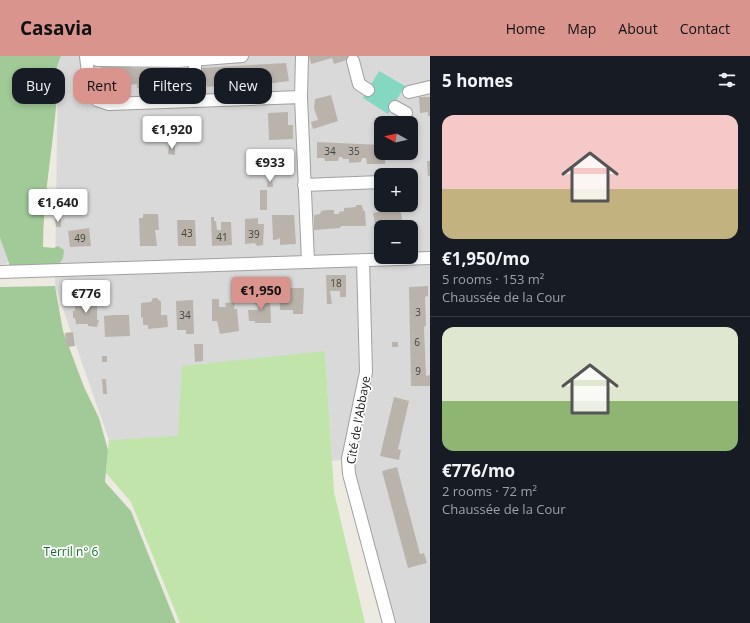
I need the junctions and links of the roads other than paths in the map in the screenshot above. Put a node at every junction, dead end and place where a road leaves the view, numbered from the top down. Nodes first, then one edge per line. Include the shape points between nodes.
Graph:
1 (242, 56) edge
2 (301, 56) edge
3 (92, 58) edge
4 (177, 58) edge
5 (195, 58) edge
6 (353, 61) dead end
7 (430, 87) edge
8 (368, 90) dead end
9 (409, 92) dead end
10 (301, 97) junction
11 (206, 101) edge
12 (139, 103) edge
13 (395, 107) dead end
14 (406, 113) dead end
15 (374, 182) edge
16 (304, 185) junction
17 (430, 258) edge
18 (363, 260) junction
19 (308, 262) junction
20 (0, 272) edge
21 (389, 623) edge

1 - 5 street
2 - 10 street
3 - 4 street
3 - 12 street via 90,85 97,100 103,104
4 - 5 street
6 - 8 street via 359,84
7 - 9 street
10 - 11 street
10 - 16 street
13 - 14 street
15 - 16 street
16 - 19 street
17 - 18 street
18 - 19 street
18 - 21 street, Cité de l'Abbaye via 366,372 348,467
19 - 20 street

